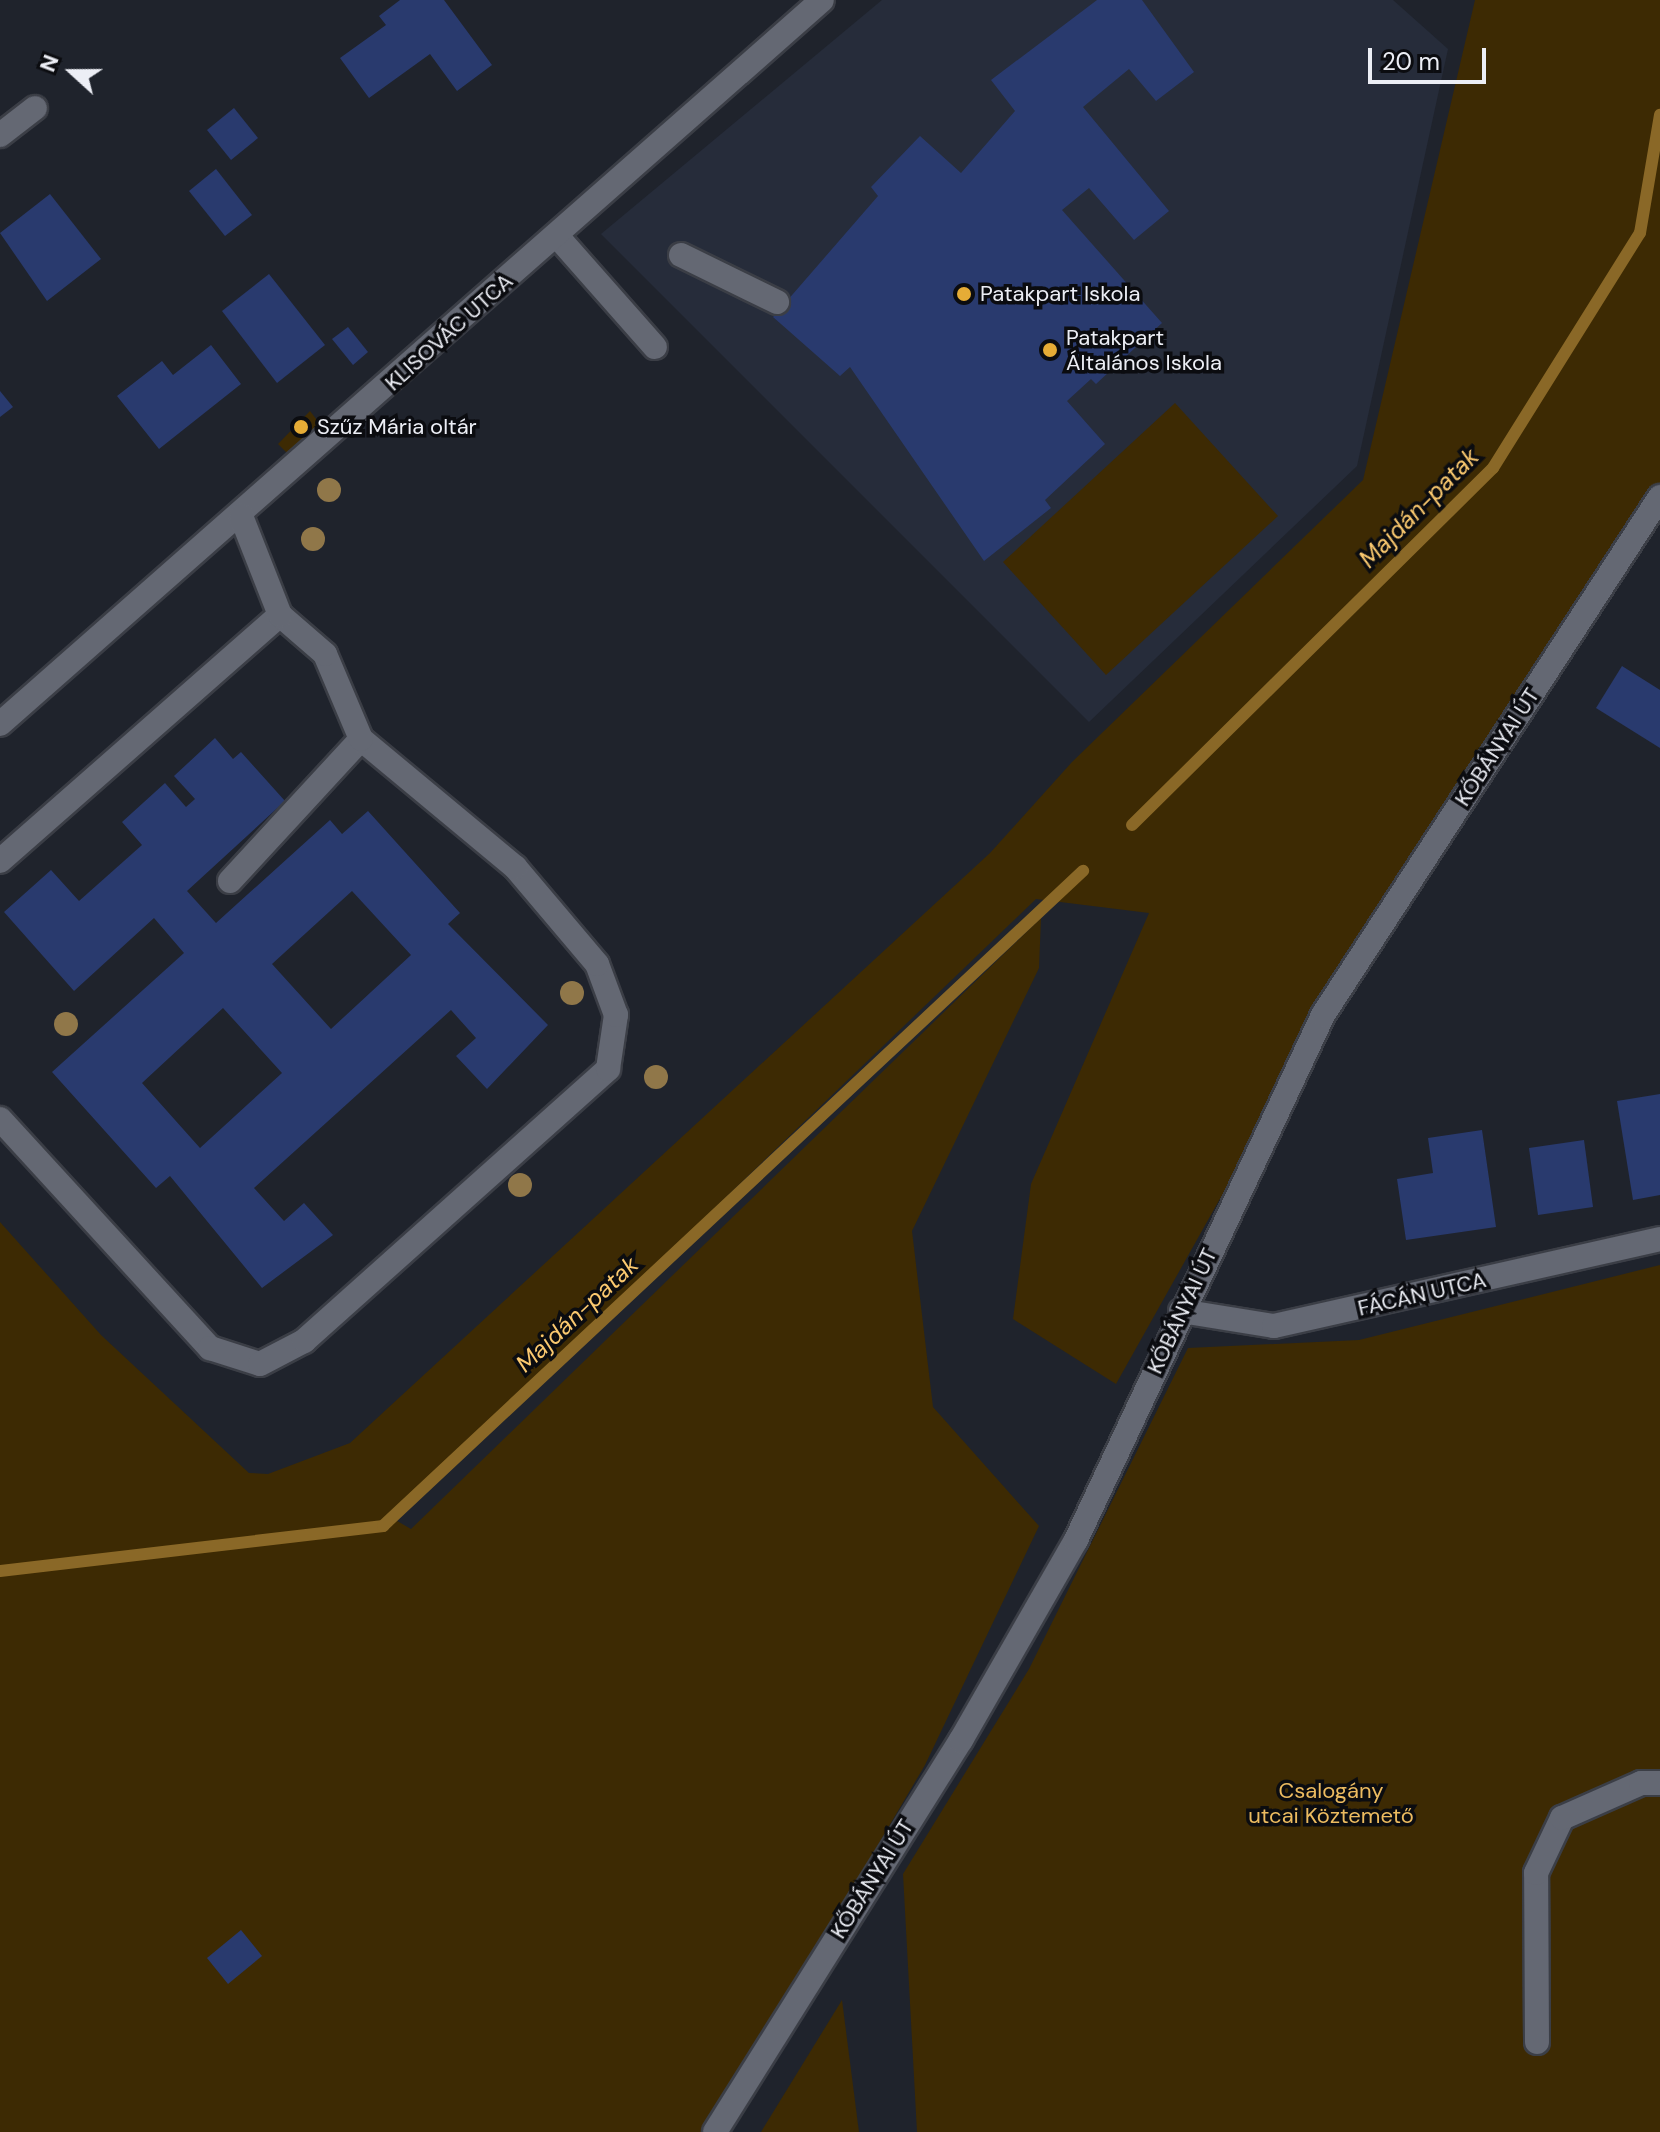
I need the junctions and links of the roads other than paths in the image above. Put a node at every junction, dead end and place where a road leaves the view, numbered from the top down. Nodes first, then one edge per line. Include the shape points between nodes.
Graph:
1 (822, 0) edge
2 (35, 108) dead end
3 (0, 135) edge
4 (557, 236) junction
5 (681, 255) dead end
6 (777, 302) dead end
7 (655, 347) dead end
8 (1660, 497) edge
9 (241, 516) junction
10 (280, 615) junction
11 (0, 724) edge
12 (361, 739) junction
13 (0, 861) edge
14 (230, 881) dead end
15 (0, 1119) edge
16 (1660, 1239) edge
17 (1181, 1311) junction
18 (1660, 1783) edge
19 (1537, 2042) dead end
20 (715, 2132) edge

1 - 4 street, KLISOVÁC UTCA
2 - 3 street
4 - 7 street
4 - 9 street, KLISOVÁC UTCA
5 - 6 street
8 - 17 street, KŐBÁNYAI ÚT via 1323,1015
9 - 10 street
9 - 11 street, KLISOVÁC UTCA
10 - 12 street via 325,654
10 - 13 street
12 - 14 street
12 - 15 street via 561,914 611,990 616,1044 608,1069 304,1341 260,1364 210,1348
16 - 17 street, FÁCÁN UTCA via 1274,1326
17 - 20 street, KŐBÁNYAI ÚT via 1076,1540 961,1740
18 - 19 street via 1641,1783 1562,1818 1555,1832 1536,1873

